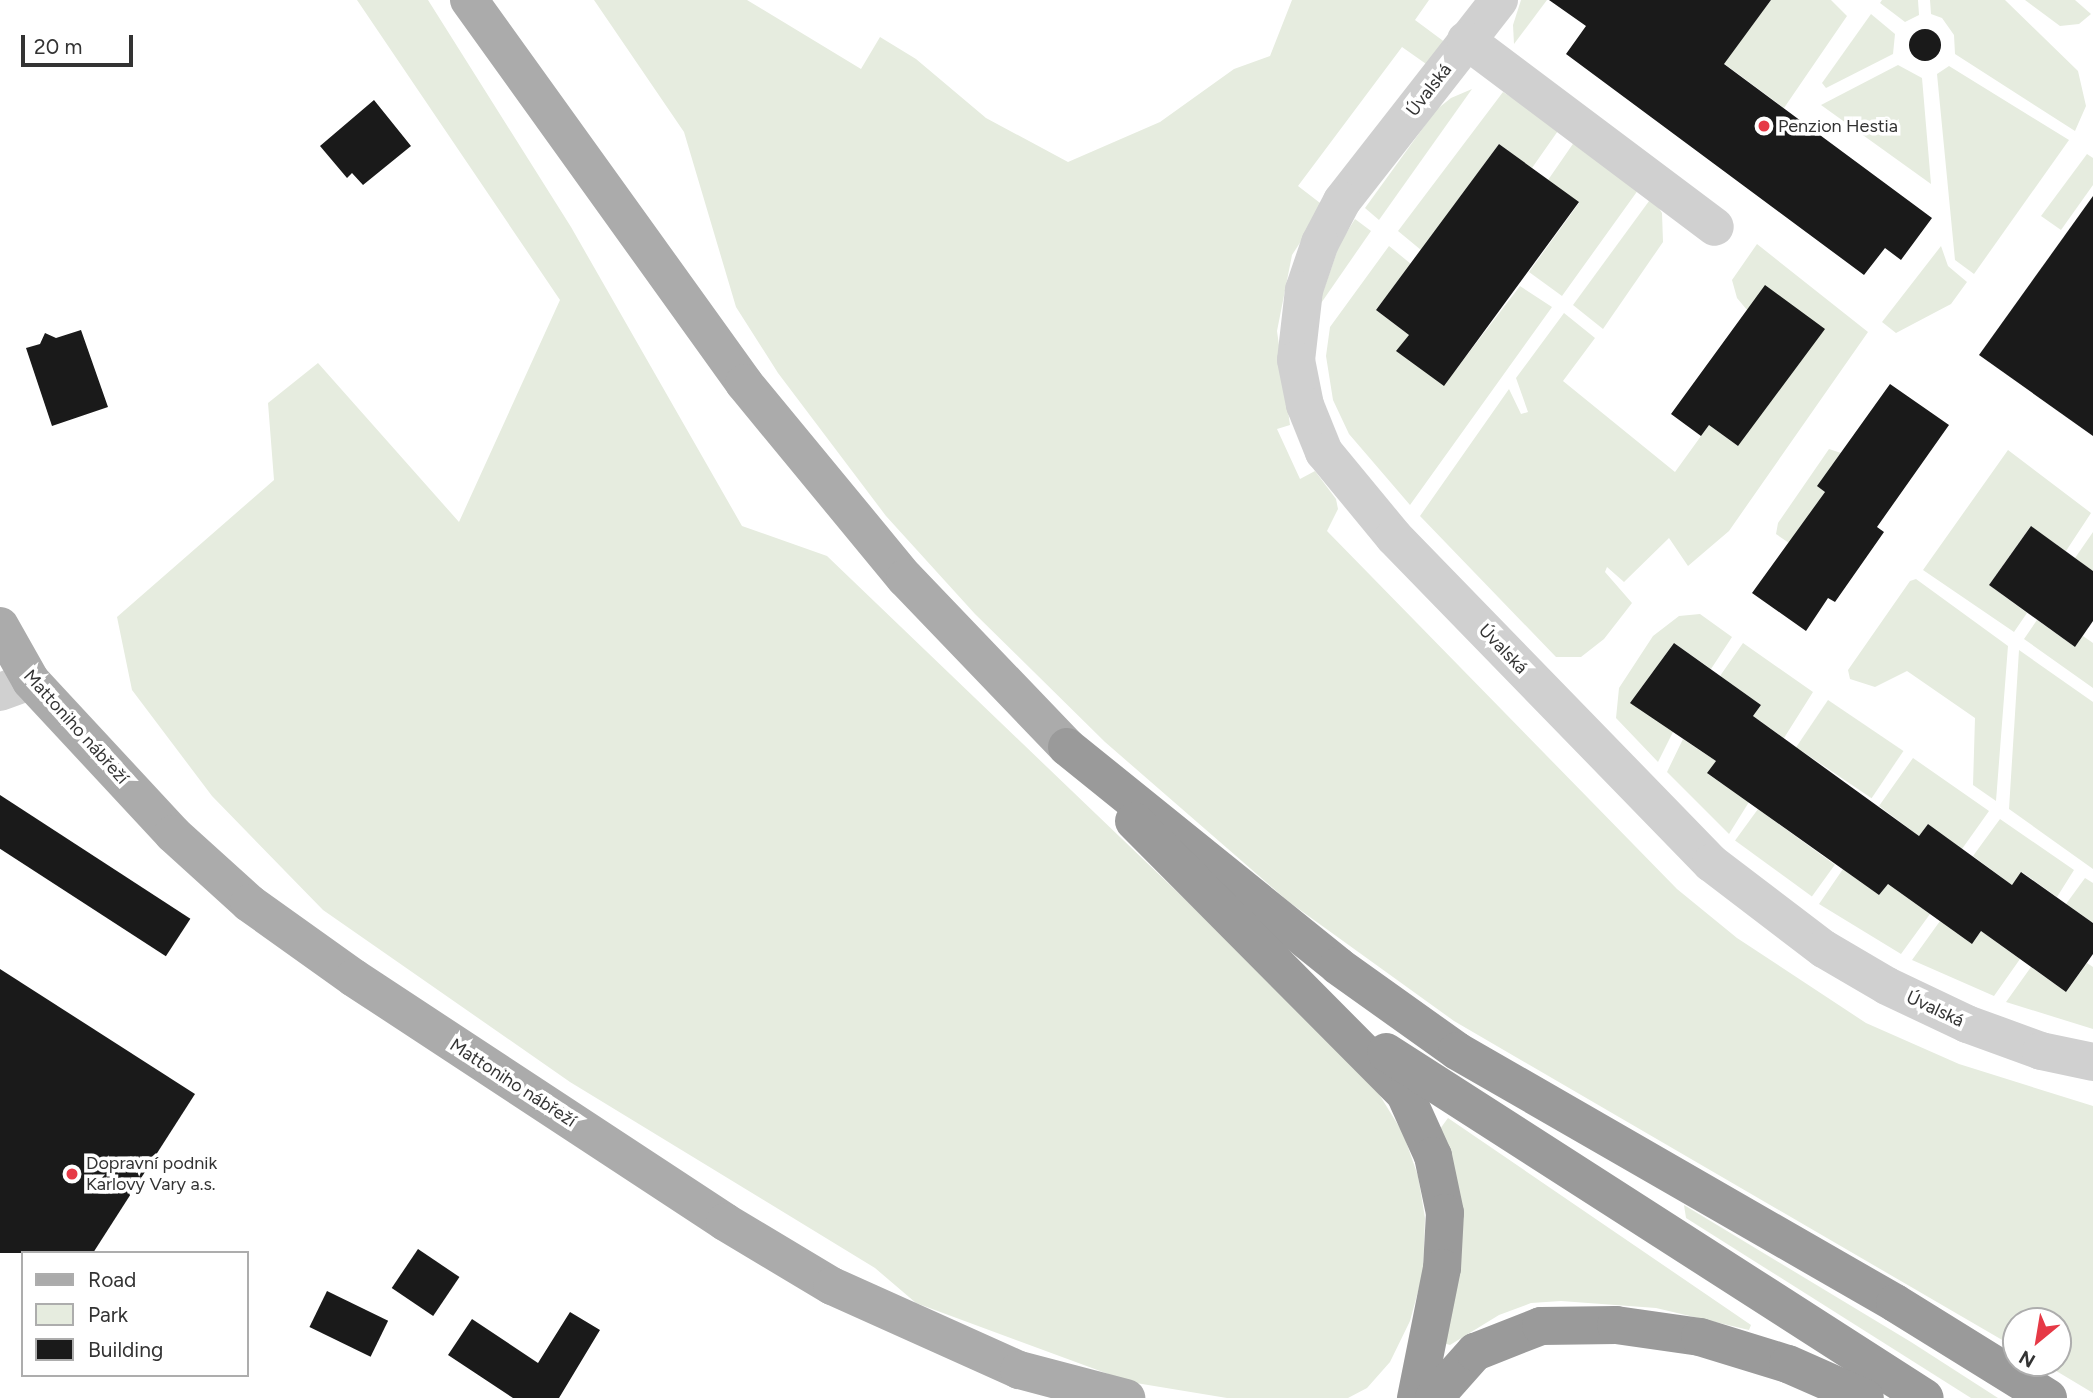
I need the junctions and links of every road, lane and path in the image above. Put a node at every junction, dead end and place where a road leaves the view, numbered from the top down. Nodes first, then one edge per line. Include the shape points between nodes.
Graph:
1 (468, 0) edge
2 (1499, 0) edge
3 (1466, 40) junction
4 (1715, 228) dead end
5 (0, 626) edge
6 (15, 686) edge
7 (1067, 747) junction
8 (1300, 984) junction
9 (2093, 1062) edge
10 (1126, 1398) edge
11 (1416, 1398) edge
12 (1434, 1398) edge
13 (1865, 1398) edge
14 (1925, 1398) edge
15 (2048, 1398) edge

1 - 7 main road via 744,383 905,578
2 - 3 street, Úvalská
3 - 4 street
3 - 9 street, Úvalská via 1342,201 1312,267 1297,324 1296,360 1305,405 1324,452 1394,537 1710,863 1824,948 1887,986 1967,1024 2041,1051
5 - 6 main road, Mattoniho nábřeží
6 - 10 main road, Mattoniho nábřeží via 249,903 354,978 701,1207 832,1286 906,1323 1019,1370
7 - 8 highway via 1167,857
7 - 15 highway via 1338,966 1457,1051 1895,1303
8 - 11 highway via 1405,1094 1433,1156 1445,1213 1442,1268
8 - 14 highway via 1410,1071
12 - 13 highway via 1475,1352 1541,1326 1616,1325 1700,1337 1788,1364

